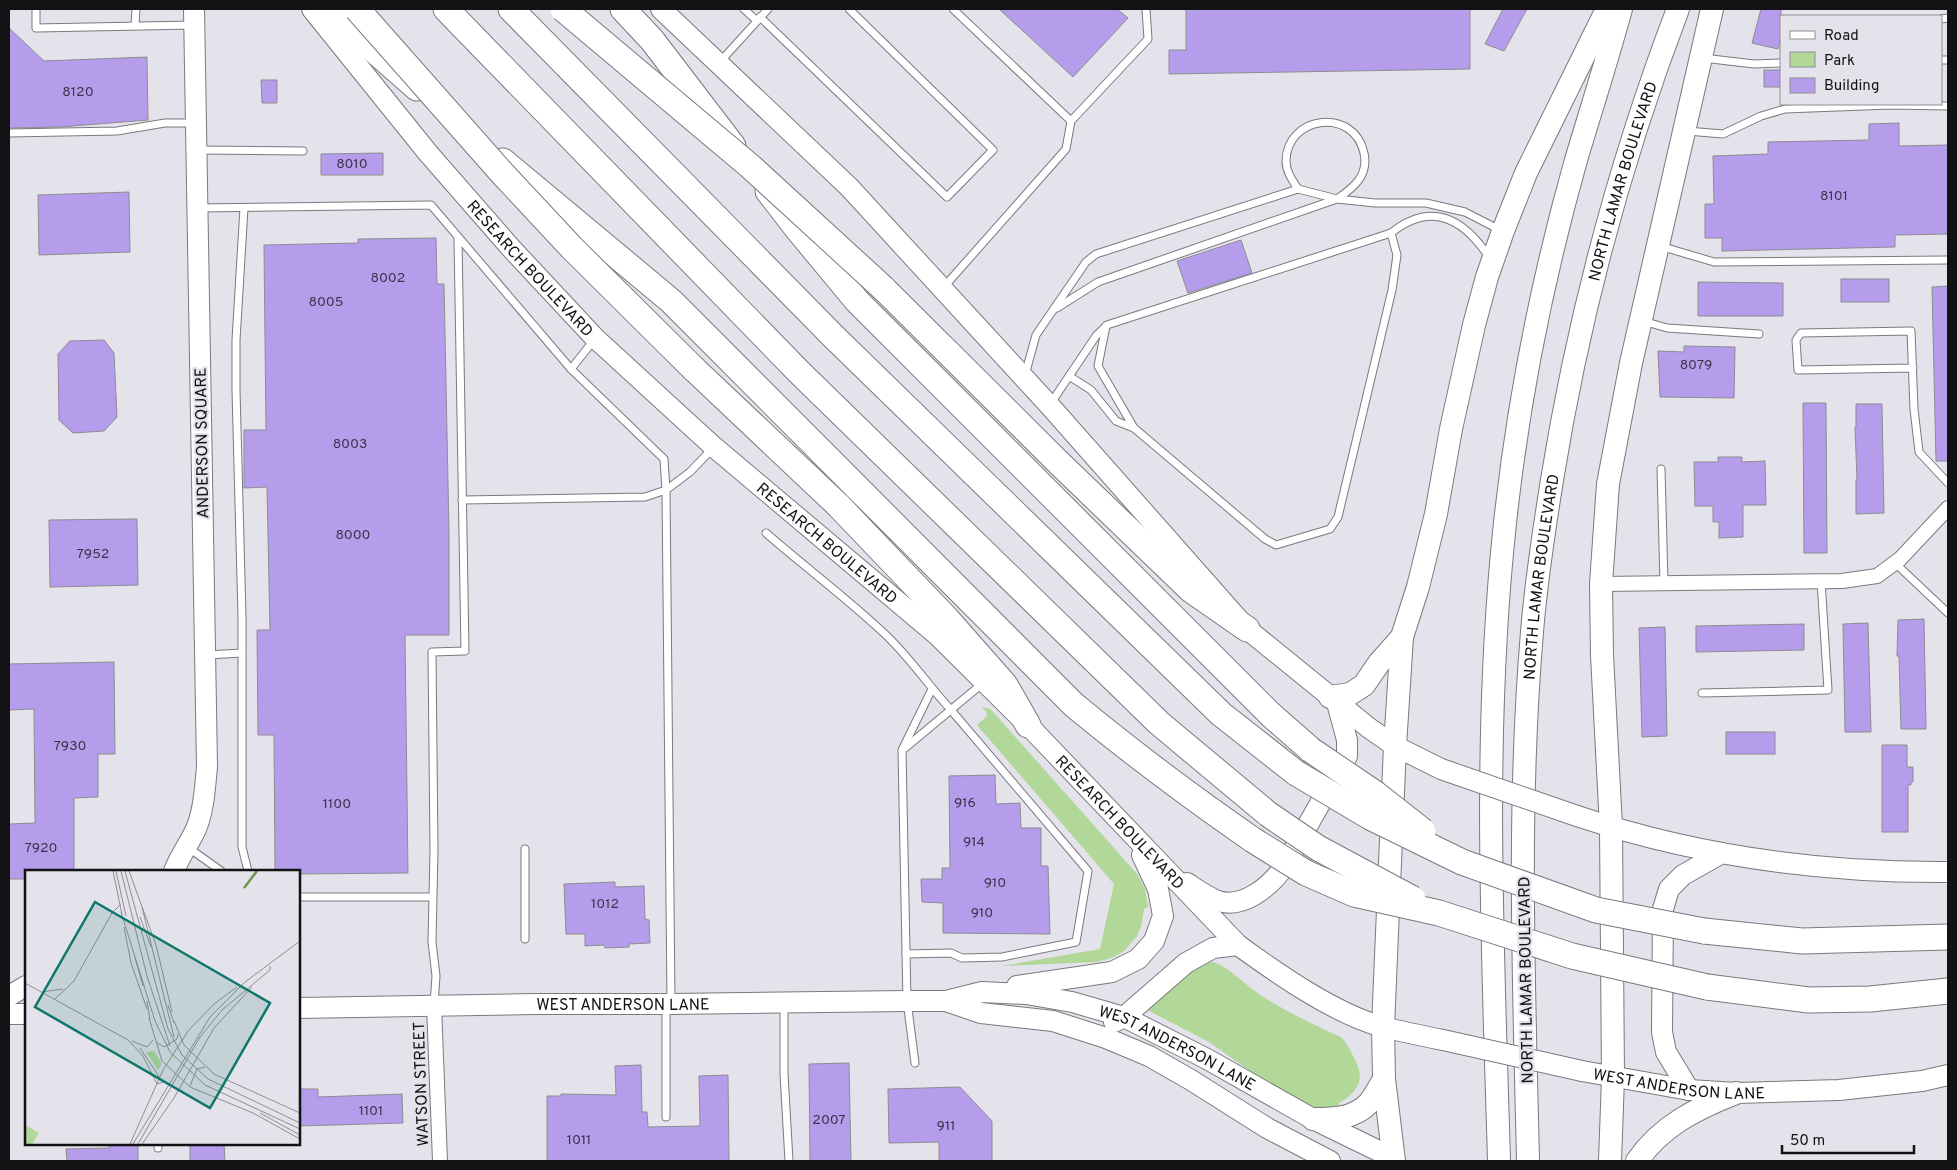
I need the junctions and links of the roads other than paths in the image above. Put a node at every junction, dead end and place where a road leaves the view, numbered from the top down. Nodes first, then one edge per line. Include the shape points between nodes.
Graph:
1 (36, 9) edge
2 (136, 9) edge
3 (312, 9) edge
4 (327, 9) edge
5 (356, 9) edge
6 (446, 9) edge
7 (511, 9) edge
8 (563, 9) edge
9 (623, 9) edge
10 (661, 9) edge
11 (744, 9) edge
12 (768, 9) edge
13 (849, 9) edge
14 (953, 9) edge
15 (1146, 9) edge
16 (1607, 9) edge
17 (1621, 9) edge
18 (1678, 9) edge
19 (1712, 9) edge
20 (194, 17) edge
21 (759, 19) junction
22 (135, 26) junction
23 (1701, 58) junction
24 (1780, 62) edge
25 (719, 63) junction
26 (1948, 106) edge
27 (1071, 121) junction
28 (196, 123) junction
29 (1684, 130) junction
30 (9, 133) edge
31 (196, 150) junction
32 (303, 151) dead end
33 (1298, 189) junction
34 (1337, 199) junction
35 (197, 208) junction
36 (244, 208) junction
37 (1503, 231) junction
38 (1391, 233) junction
39 (458, 238) junction
40 (1658, 245) junction
41 (1948, 260) edge
42 (1492, 262) junction
43 (943, 288) junction
44 (1054, 310) junction
45 (1640, 320) junction
46 (1107, 325) junction
47 (1759, 334) dead end
48 (595, 338) junction
49 (1913, 368) junction
50 (570, 369) junction
51 (1069, 376) junction
52 (1024, 378) junction
53 (1050, 406) junction
54 (1134, 428) junction
55 (714, 447) junction
56 (1661, 468) dead end
57 (1948, 482) edge
58 (666, 490) junction
59 (462, 500) junction
60 (1948, 508) edge
61 (766, 533) dead end
62 (1895, 563) junction
63 (1821, 582) junction
64 (1664, 583) junction
65 (1601, 584) junction
66 (1948, 613) edge
67 (1247, 629) junction
68 (1402, 637) junction
69 (242, 653) junction
70 (205, 655) junction
71 (984, 682) junction
72 (932, 689) junction
73 (1702, 693) dead end
74 (1333, 700) junction
75 (952, 710) junction
76 (1028, 724) junction
77 (1395, 746) junction
78 (902, 750) junction
79 (1611, 827) junction
80 (1130, 833) junction
81 (525, 849) dead end
82 (1722, 854) junction
83 (180, 857) edge
84 (1462, 862) junction
85 (167, 870) edge
86 (218, 870) edge
87 (248, 870) edge
88 (1168, 872) junction
89 (1948, 872) edge
90 (300, 897) edge
91 (432, 897) junction
92 (1440, 913) junction
93 (1948, 937) edge
94 (525, 939) dead end
95 (1238, 945) junction
96 (906, 954) junction
97 (25, 987) edge
98 (1948, 991) edge
99 (982, 992) junction
100 (9, 996) edge
101 (907, 1001) junction
102 (946, 1001) junction
103 (784, 1002) junction
104 (668, 1004) junction
105 (434, 1005) junction
106 (300, 1008) edge
107 (9, 1014) edge
108 (25, 1014) edge
109 (1124, 1017) junction
110 (1383, 1027) junction
111 (1078, 1028) junction
112 (915, 1062) dead end
113 (1948, 1075) edge
114 (1613, 1078) junction
115 (1384, 1079) junction
116 (1689, 1090) junction
117 (1736, 1093) junction
118 (666, 1117) dead end
119 (1313, 1119) junction
120 (1395, 1160) edge
121 (440, 1161) edge
122 (789, 1161) edge
123 (1330, 1161) edge
124 (1499, 1161) edge
125 (1528, 1161) edge
126 (1610, 1161) edge
127 (1637, 1161) edge

1 - 22 lane via 36,28
2 - 22 lane
3 - 48 main road, RESEARCH BOULEVARD via 428,153
4 - 92 highway, bridge via 671,301 1074,705 1126,748 1187,795 1306,873 1354,894
5 - 76 highway, bridge via 572,248 694,370 838,505 947,619 1005,685
6 - 92 highway, bridge via 799,372 1159,723 1268,814 1318,848
7 - 84 highway, bridge via 834,337 1221,714 1296,773 1370,817
8 - 67 highway, bridge via 751,167 883,288 1191,590
9 - 84 highway, bridge via 652,40 799,232 857,301 1251,696 1311,750 1376,794
10 - 25 main road
11 - 21 lane
12 - 21 lane
13 - 21 lane via 993,150 947,197
14 - 27 lane
15 - 27 lane via 1148,39
16 - 37 main road via 1544,135
17 - 124 main road, NORTH LAMAR BOULEVARD via 1576,161 1546,285 1521,411 1506,520 1493,677 1490,763
18 - 125 main road, NORTH LAMAR BOULEVARD via 1621,177 1591,285 1564,407 1544,527 1532,629 1523,769
19 - 23 main road
20 - 22 lane
20 - 28 main road, ANDERSON SQUARE
21 - 25 lane
23 - 24 lane via 1754,64
23 - 29 main road
25 - 43 main road via 849,187
26 - 29 lane via 1785,109 1723,134
27 - 43 lane via 1066,149
28 - 30 lane via 165,123 117,131
28 - 31 main road, ANDERSON SQUARE
29 - 40 main road
31 - 32 lane
31 - 35 main road, ANDERSON SQUARE
33 - 34 lane
33 - 34 lane via 1286,161 1289,147 1297,134 1324,122 1341,124 1354,133 1362,145 1366,161 1363,175 1352,189
33 - 44 lane via 1096,254 1067,287
34 - 37 lane via 1426,204 1465,212
34 - 44 lane via 1098,282
35 - 36 lane
35 - 70 main road, ANDERSON SQUARE
36 - 39 lane via 431,205
36 - 69 lane via 236,340
37 - 42 main road
38 - 42 lane via 1404,223 1423,216 1440,216 1469,232
38 - 46 lane
38 - 54 lane via 1397,255 1392,290 1338,517 1330,529 1276,545
39 - 50 lane
39 - 59 lane
40 - 41 lane via 1714,262
40 - 45 main road
42 - 68 main road via 1474,324 1436,514
43 - 52 main road
44 - 52 lane via 1036,335
45 - 47 lane via 1667,328
45 - 65 main road via 1608,484
46 - 51 lane
46 - 54 lane via 1098,366
48 - 50 lane
48 - 55 main road, RESEARCH BOULEVARD
49 - 49 lane via 1911,331 1801,333 1796,340 1798,370
49 - 57 lane via 1919,452
50 - 58 lane via 664,459
51 - 53 lane
51 - 54 lane via 1091,390 1116,421
52 - 53 main road
53 - 67 main road
55 - 58 lane via 690,472
55 - 71 main road, RESEARCH BOULEVARD via 936,634
56 - 64 lane
58 - 59 lane via 645,497
58 - 104 lane
59 - 91 lane via 465,651 432,652
60 - 62 street
61 - 72 lane via 886,636
62 - 63 street via 1877,576
62 - 66 lane
63 - 64 street
63 - 73 lane via 1828,690
64 - 65 street
65 - 79 main road
67 - 74 main road
68 - 74 main road via 1364,685
68 - 77 main road
69 - 70 lane
69 - 87 lane via 242,847
70 - 83 main road, ANDERSON SQUARE via 205,793 196,828
71 - 75 lane
71 - 76 main road, RESEARCH BOULEVARD
72 - 75 lane
72 - 78 lane
74 - 77 main road
74 - 88 main road via 1347,740 1347,756 1274,880 1259,893 1227,902 1217,901
75 - 78 lane
75 - 96 lane via 1088,871 1076,942 1002,957
76 - 80 main road, RESEARCH BOULEVARD
77 - 79 main road, bridge via 1441,769
77 - 110 main road
78 - 96 lane
79 - 82 main road
79 - 114 main road
80 - 88 main road, RESEARCH BOULEVARD
80 - 99 main road via 1158,888 1163,916 1154,941 1138,959 1112,972
81 - 94 lane
82 - 89 main road via 1832,868
82 - 116 main road via 1683,875 1669,889 1663,909 1662,1032 1666,1052
83 - 85 main road, ANDERSON SQUARE
83 - 86 lane
84 - 93 highway, bridge via 1596,910 1704,931 1802,941
88 - 95 main road, RESEARCH BOULEVARD
90 - 91 lane
91 - 105 lane via 436,976
92 - 98 highway, bridge via 1572,956 1707,987 1809,1000 1870,999
95 - 109 main road via 1213,948 1186,963
95 - 110 main road, RESEARCH BOULEVARD via 1274,971 1332,1004
96 - 101 lane
97 - 100 main road
99 - 102 main road, WEST ANDERSON LANE
99 - 109 main road, WEST ANDERSON LANE via 1026,994 1072,1002
101 - 102 main road, WEST ANDERSON LANE
101 - 103 main road, WEST ANDERSON LANE
101 - 112 lane
102 - 111 main road, WEST ANDERSON LANE via 981,1013 1021,1016
103 - 104 main road, WEST ANDERSON LANE
103 - 122 lane
104 - 105 main road, WEST ANDERSON LANE
104 - 118 lane
105 - 106 main road, WEST ANDERSON LANE
105 - 121 street, WATSON STREET
107 - 108 main road
109 - 111 main road via 1106,1026
109 - 119 main road, WEST ANDERSON LANE
110 - 114 main road, WEST ANDERSON LANE, bridge
110 - 115 main road
111 - 123 main road via 1149,1056 1267,1128
113 - 117 main road, WEST ANDERSON LANE via 1839,1090
114 - 116 main road, WEST ANDERSON LANE
114 - 126 main road
115 - 119 main road via 1369,1103 1356,1112 1341,1118
115 - 120 main road
116 - 117 main road, WEST ANDERSON LANE
117 - 127 main road via 1675,1123 1649,1144
119 - 120 main road, WEST ANDERSON LANE

